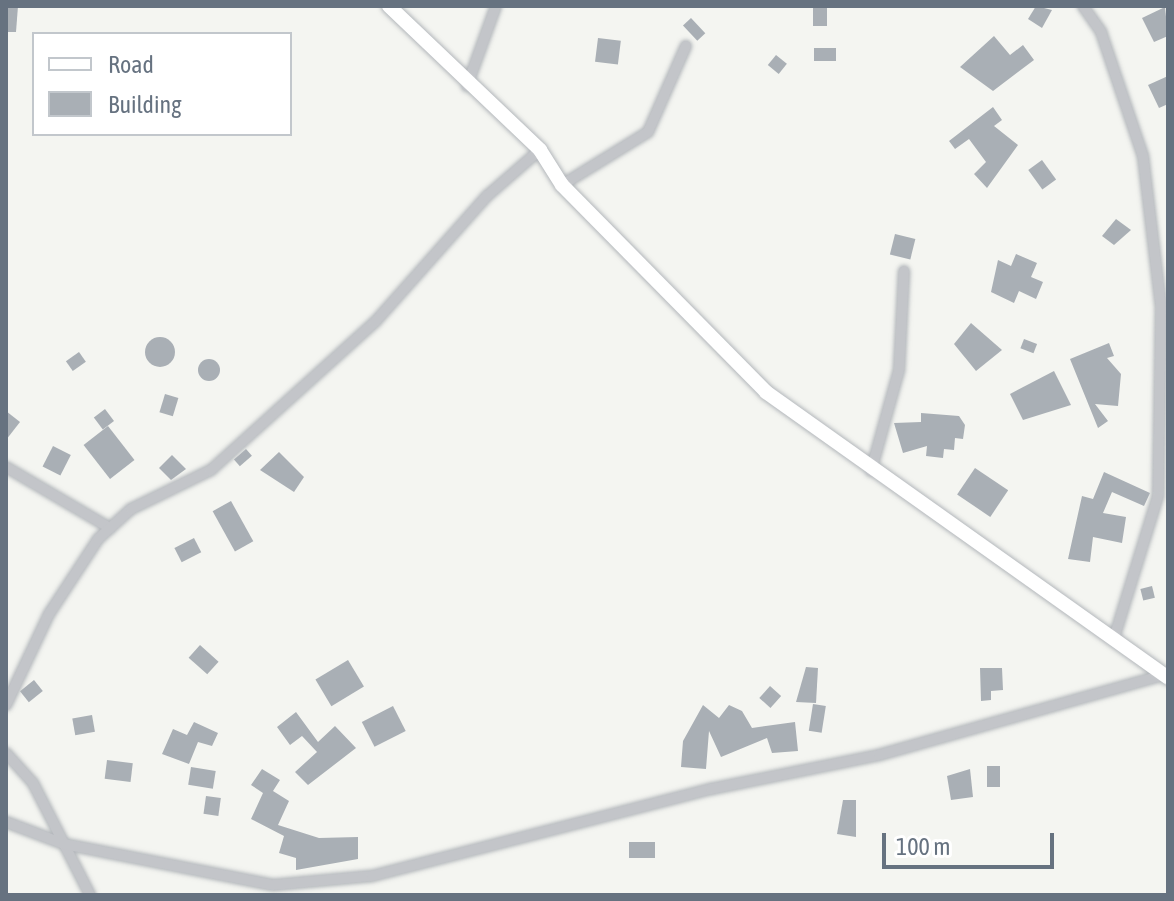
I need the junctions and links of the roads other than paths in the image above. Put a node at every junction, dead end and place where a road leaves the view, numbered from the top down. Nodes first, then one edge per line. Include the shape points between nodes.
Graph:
1 (389, 6) edge
2 (496, 6) edge
3 (1083, 6) edge
4 (686, 46) dead end
5 (467, 86) junction
6 (540, 150) junction
7 (562, 185) junction
8 (904, 271) dead end
9 (1165, 307) edge
10 (6, 467) edge
11 (870, 473) junction
12 (110, 528) junction
13 (1114, 638) junction
14 (1166, 677) edge
15 (6, 705) edge
16 (6, 753) edge
17 (6, 822) edge
18 (64, 844) junction
19 (274, 890) edge
20 (90, 895) edge

1 - 5 street
2 - 5 street
3 - 9 street via 1101,32 1143,156
4 - 7 street via 648,132
5 - 6 street
6 - 7 street
6 - 12 street via 487,196 375,322 211,470 131,509
7 - 11 street via 766,392
8 - 11 street via 899,370
9 - 13 street via 1158,496
10 - 12 street
11 - 13 street
12 - 15 street via 49,614
13 - 14 street
14 - 19 street via 893,751 372,876
16 - 18 street via 33,783
17 - 18 street
18 - 19 street
18 - 20 street

